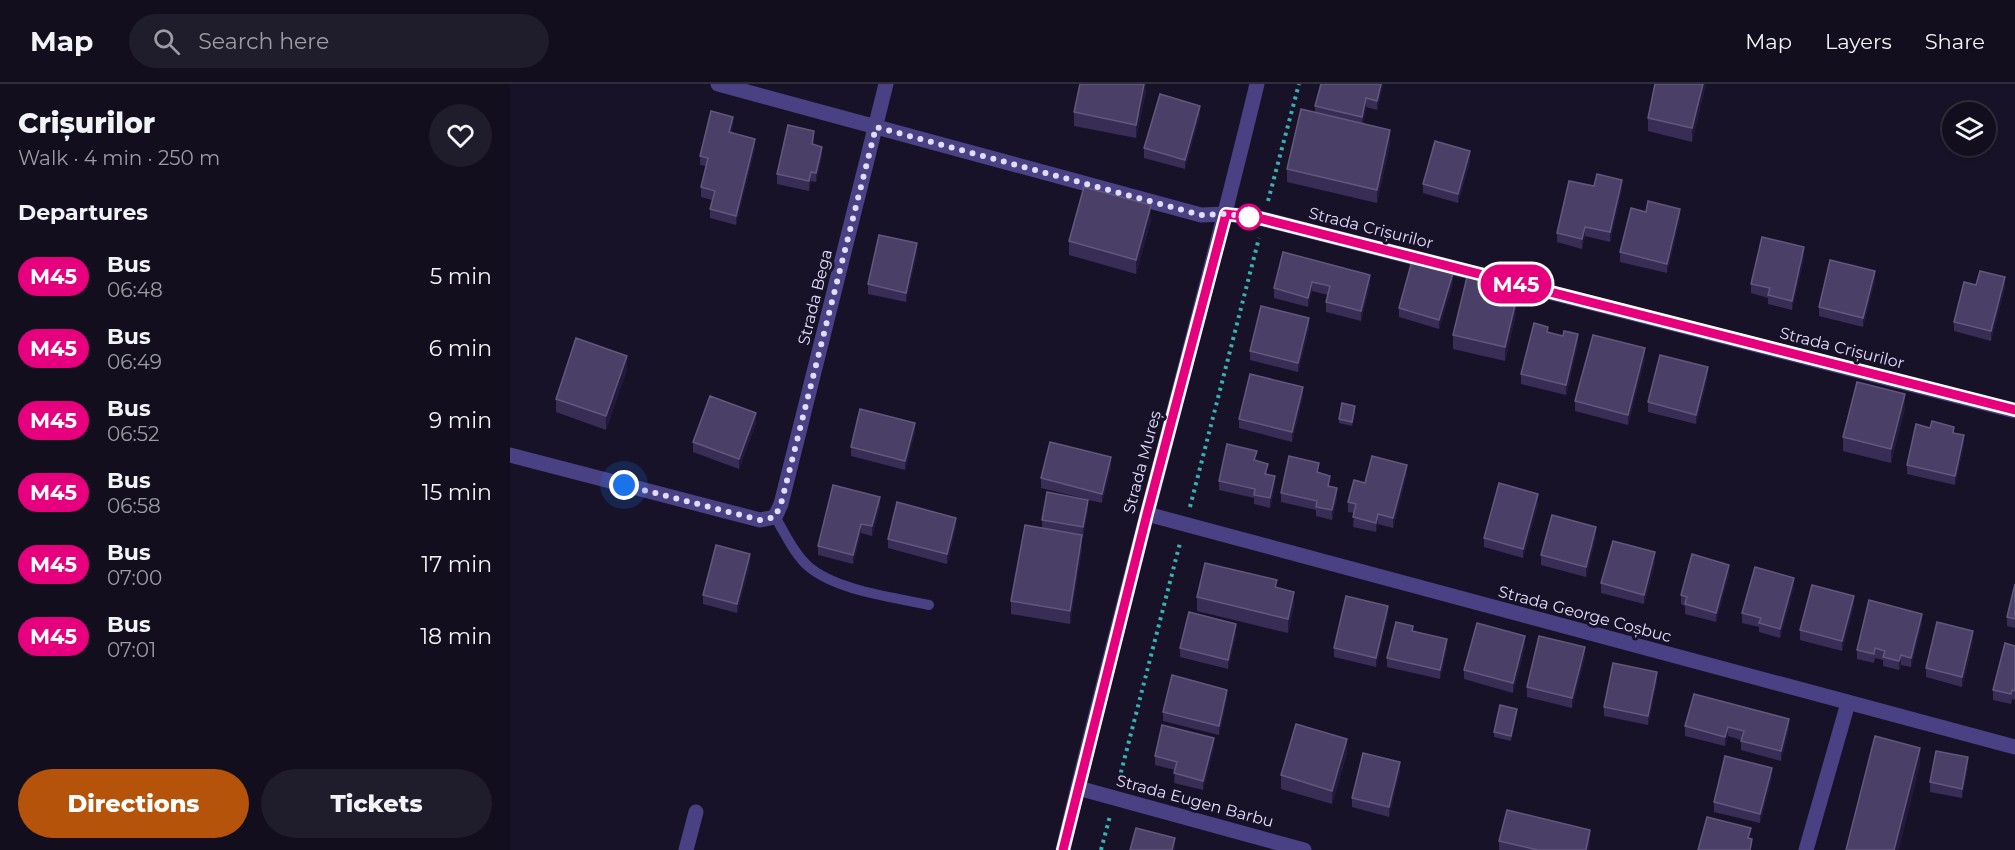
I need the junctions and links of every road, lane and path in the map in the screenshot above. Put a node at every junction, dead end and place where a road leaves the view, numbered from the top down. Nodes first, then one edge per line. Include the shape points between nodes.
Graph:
1 (718, 84) edge
2 (886, 84) edge
3 (1257, 84) edge
4 (1299, 84) edge
5 (876, 127) junction
6 (1226, 214) junction
7 (1264, 219) junction
8 (2015, 411) edge
9 (510, 455) edge
10 (1147, 514) junction
11 (775, 517) junction
12 (1185, 524) junction
13 (929, 605) dead end
14 (1848, 703) junction
15 (2015, 747) edge
16 (1078, 788) junction
17 (1114, 798) junction
18 (696, 812) dead end
19 (686, 850) edge
20 (1063, 850) edge
21 (1101, 850) edge
22 (1304, 850) edge
23 (1806, 850) edge

1 - 5 street, Strada Crișurilor
2 - 5 street, Strada Bega
3 - 6 street, Strada Mureș
4 - 7 path
5 - 6 street, Strada Crișurilor via 1201,215
5 - 11 street, Strada Bega
6 - 7 street, Strada Crișurilor
6 - 10 street, Strada Mureș
7 - 8 street, Strada Crișurilor
7 - 12 path
9 - 11 street via 760,520
10 - 12 street, Strada George Coșbuc
10 - 16 street, Strada Mureș
11 - 13 lane via 808,566 823,576 847,586
12 - 14 street, Strada George Coșbuc
12 - 17 path
14 - 15 street, Strada George Coșbuc
14 - 23 street
16 - 17 street, Strada Eugen Barbu
16 - 20 street, Strada Mureș
17 - 21 path
17 - 22 street, Strada Eugen Barbu
18 - 19 street

